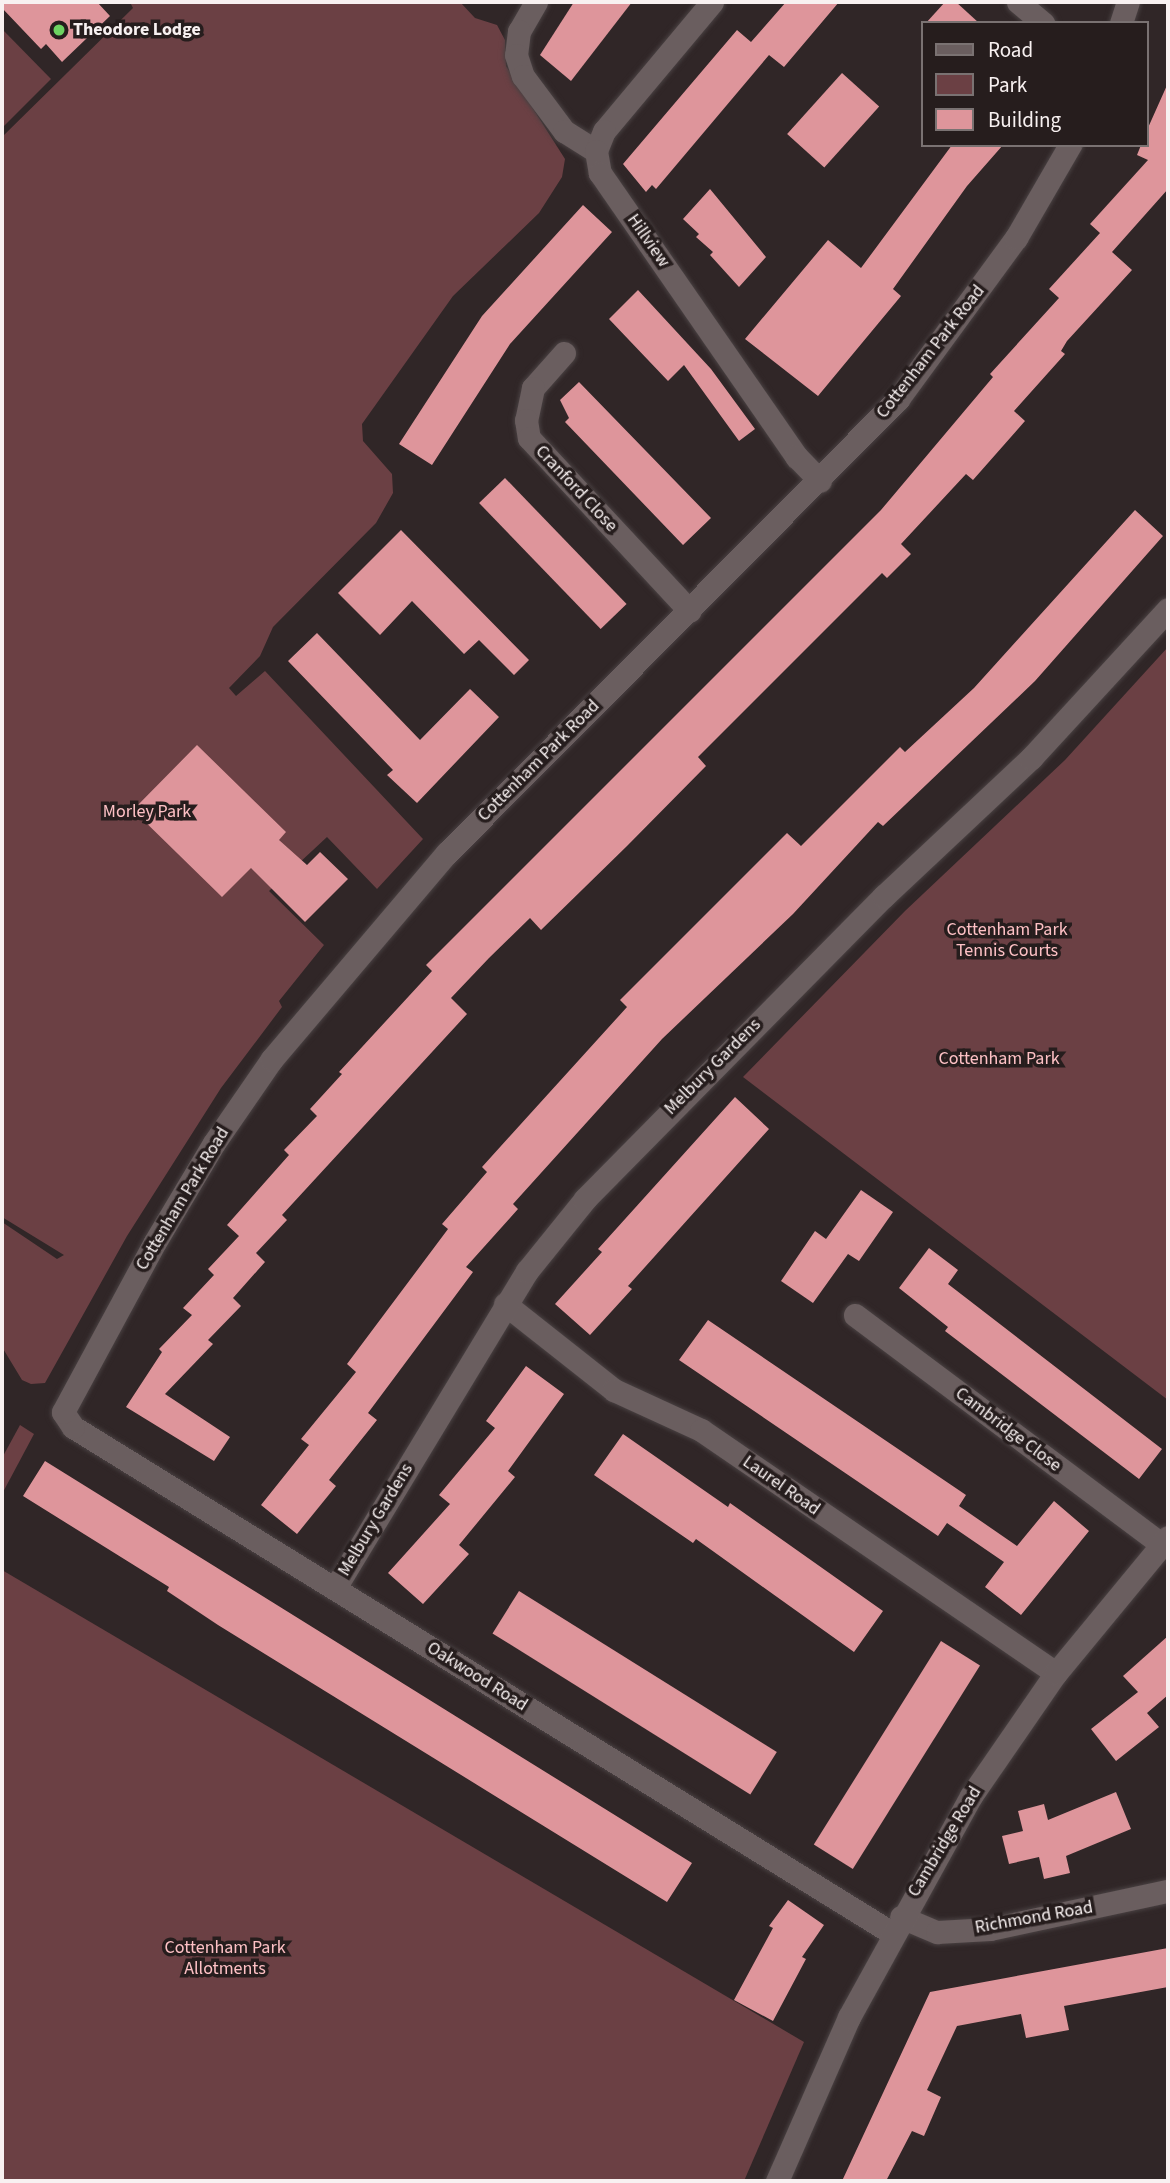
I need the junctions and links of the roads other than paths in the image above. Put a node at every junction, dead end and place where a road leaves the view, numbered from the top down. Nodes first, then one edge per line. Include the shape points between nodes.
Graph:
1 (537, 2) edge
2 (712, 2) edge
3 (1018, 2) edge
4 (1128, 2) edge
5 (1041, 21) edge
6 (1122, 21) edge
7 (1069, 147) edge
8 (596, 151) junction
9 (564, 353) dead end
10 (820, 481) junction
11 (1168, 609) edge
12 (690, 611) junction
13 (505, 1304) junction
14 (855, 1315) dead end
15 (64, 1418) joint
16 (1165, 1541) edge
17 (335, 1588) junction
18 (1056, 1673) junction
19 (1168, 1891) edge
20 (896, 1925) junction
21 (777, 2181) edge

1 - 8 street via 519,31 516,55 523,76 564,131
2 - 8 street via 604,131
3 - 5 street
4 - 6 street
7 - 10 street, Cottenham Park Road via 1016,238 952,331 898,399
8 - 10 street, Hillview via 600,173 797,457
9 - 12 street, Cranford Close via 533,388 526,420 529,438
10 - 12 street, Cottenham Park Road
11 - 13 street, Melbury Gardens via 1031,758 875,905 585,1199
12 - 15 street, Cottenham Park Road via 447,853 272,1059 214,1143 155,1242 71,1394
13 - 17 street, Melbury Gardens
13 - 18 street, Laurel Road via 614,1390 701,1430
14 - 16 street, Cambridge Close
15 - 17 street, Oakwood Road
16 - 18 street, Cambridge Road
17 - 20 street, Oakwood Road
18 - 20 street, Cambridge Road via 971,1796
19 - 20 street, Richmond Road via 990,1929 937,1932
20 - 21 street, Cambridge Road via 805,2112

